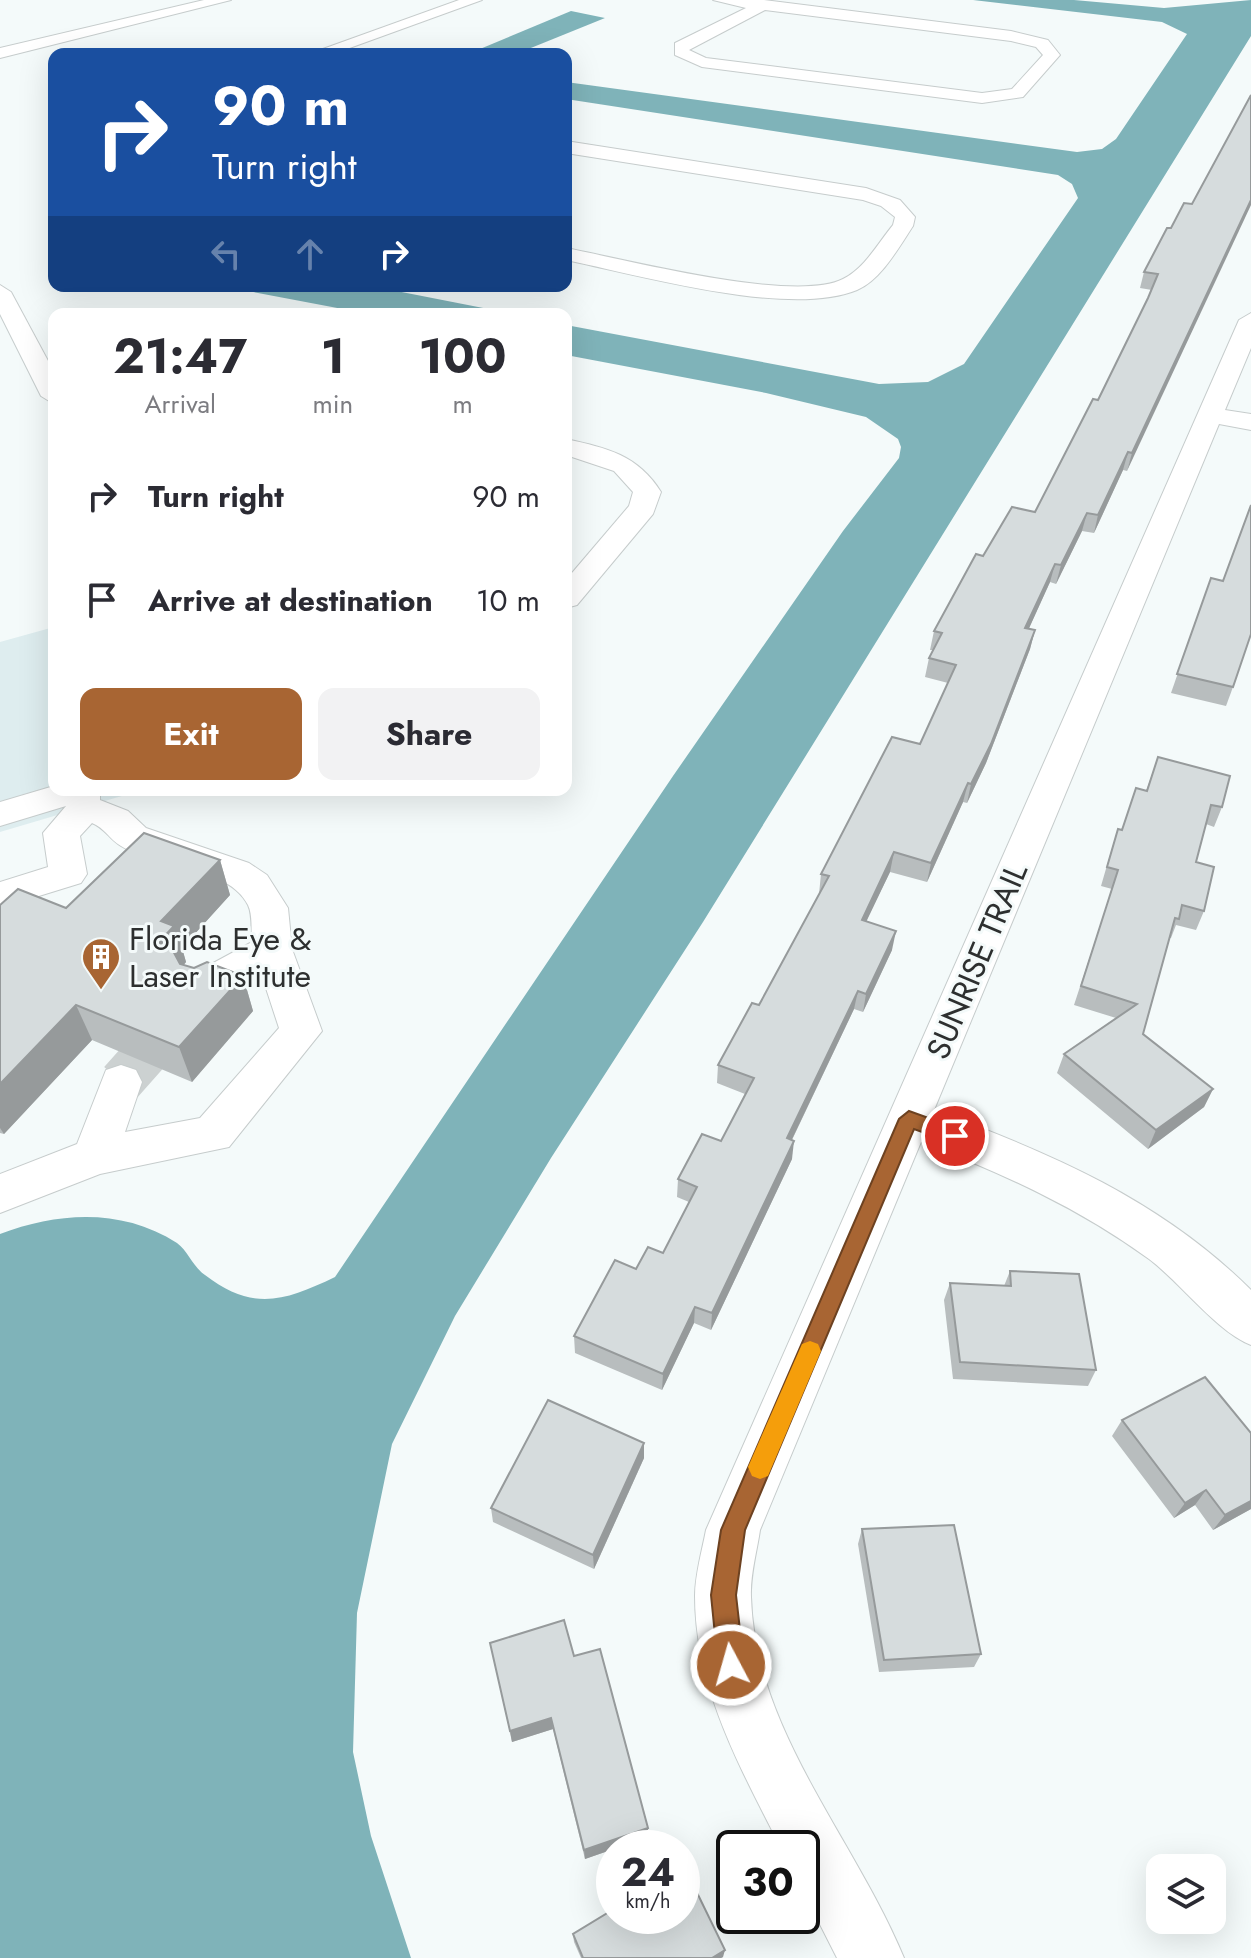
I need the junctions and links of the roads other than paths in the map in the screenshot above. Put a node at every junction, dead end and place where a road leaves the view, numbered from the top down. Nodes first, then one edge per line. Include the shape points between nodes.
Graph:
1 (223, 0) edge
2 (474, 0) edge
3 (721, 0) edge
4 (764, 5) junction
5 (42, 44) junction
6 (50, 48) edge
7 (334, 48) edge
8 (0, 53) edge
9 (572, 148) edge
10 (572, 255) edge
11 (0, 292) edge
12 (1251, 320) edge
13 (48, 384) edge
14 (1231, 418) edge
15 (572, 449) edge
16 (572, 592) edge
17 (82, 796) edge
18 (0, 814) edge
19 (0, 895) edge
20 (272, 949) junction
21 (207, 985) tunnel mouth
22 (121, 1082) tunnel mouth
23 (909, 1119) junction
24 (95, 1156) junction
25 (0, 1194) edge
26 (1251, 1323) edge
27 (872, 1958) edge

1 - 5 street
2 - 7 street
3 - 4 street
4 - 4 street via 688,41 681,52 702,62 982,98 1017,93 1052,55 1042,43 1011,36
5 - 6 street
5 - 8 street
9 - 10 street via 866,194 886,200 905,217 861,276 828,291 776,292
11 - 13 street
12 - 14 street, SUNRISE TRAIL
14 - 23 street, SUNRISE TRAIL
15 - 16 street via 621,462 639,475 647,492 643,508
17 - 18 street
17 - 19 street via 61,833 68,874
17 - 20 street via 133,837 236,872 254,884 269,908
20 - 21 street
20 - 24 street via 301,1031 213,1134
22 - 24 street
23 - 26 street via 1051,1173 1102,1200 1199,1271
23 - 27 street, SUNRISE TRAIL via 733,1530 723,1595 731,1665 756,1736
24 - 25 street

